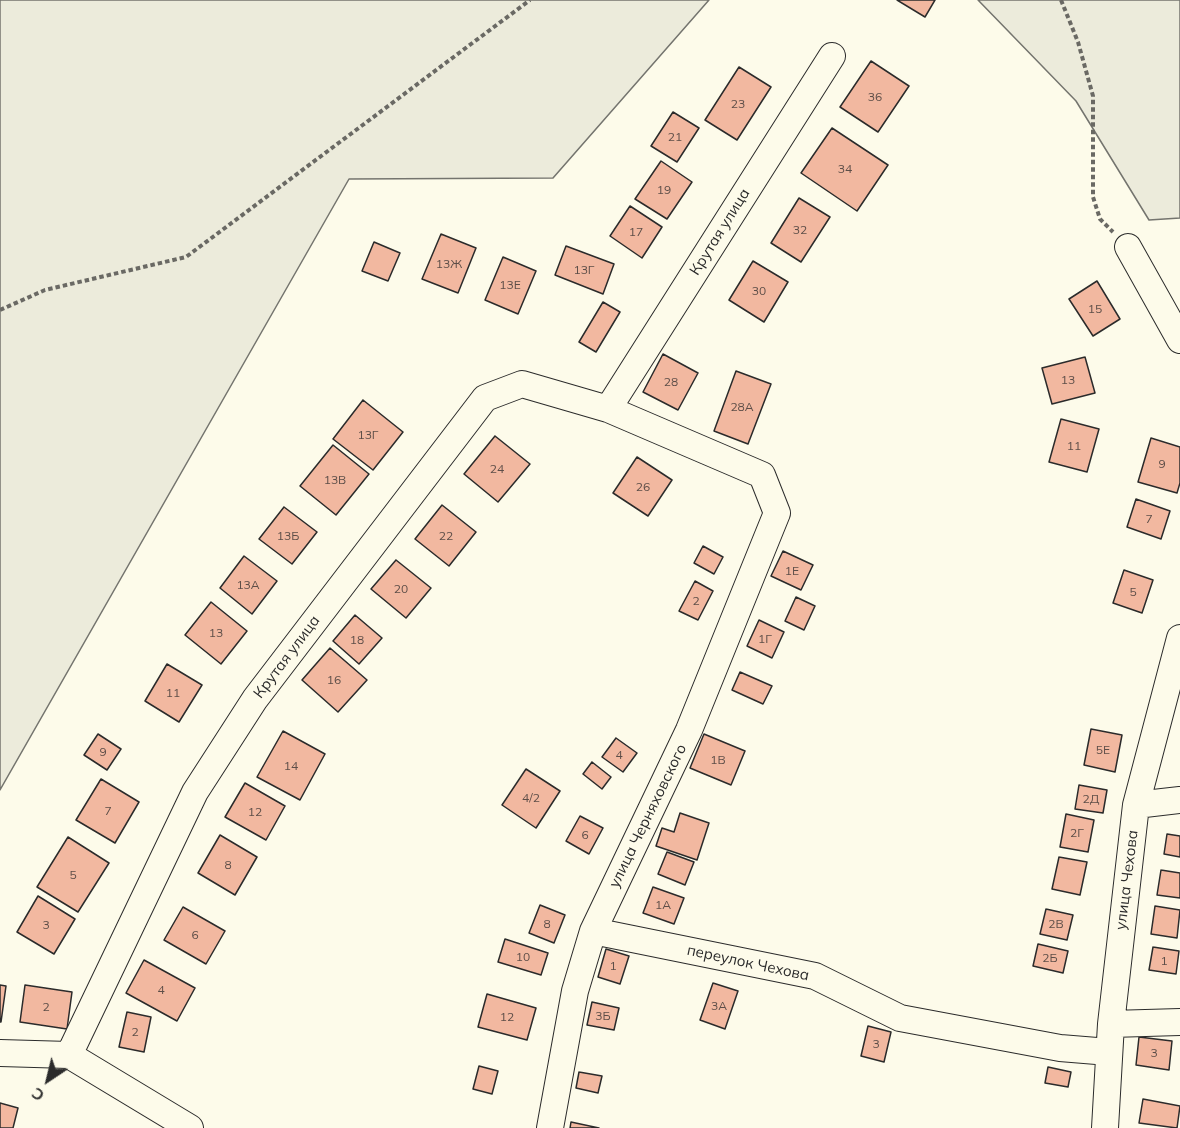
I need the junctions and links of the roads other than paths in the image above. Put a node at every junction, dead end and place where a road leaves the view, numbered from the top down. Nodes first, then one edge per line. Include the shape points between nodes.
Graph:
1 (832, 56) dead end
2 (1128, 247) road end
3 (1180, 340) edge
4 (608, 409) junction
5 (777, 513) joint
6 (1180, 638) edge
7 (1180, 800) edge
8 (1136, 805) junction
9 (593, 931) junction
10 (1180, 1022) edge
11 (1111, 1024) junction
12 (1109, 1052) junction
13 (0, 1053) edge
14 (69, 1055) junction
15 (190, 1128) edge
16 (550, 1128) edge
17 (1105, 1128) edge

1 - 4 street, Крутая улица
2 - 3 street
4 - 5 street, Крутая улица via 762,476
4 - 14 street, Крутая улица via 522,384 485,398 255,699 195,792
5 - 9 street, улица Черняховского via 689,730
6 - 8 street, улица Чехова
7 - 8 street
8 - 11 street, улица Чехова
9 - 12 street, переулок Чехова via 815,976 900,1017 1060,1048
9 - 16 street, улица Черняховского via 575,991
10 - 11 street
11 - 12 street, улица Чехова
12 - 17 street, улица Чехова
13 - 14 street
14 - 15 street

